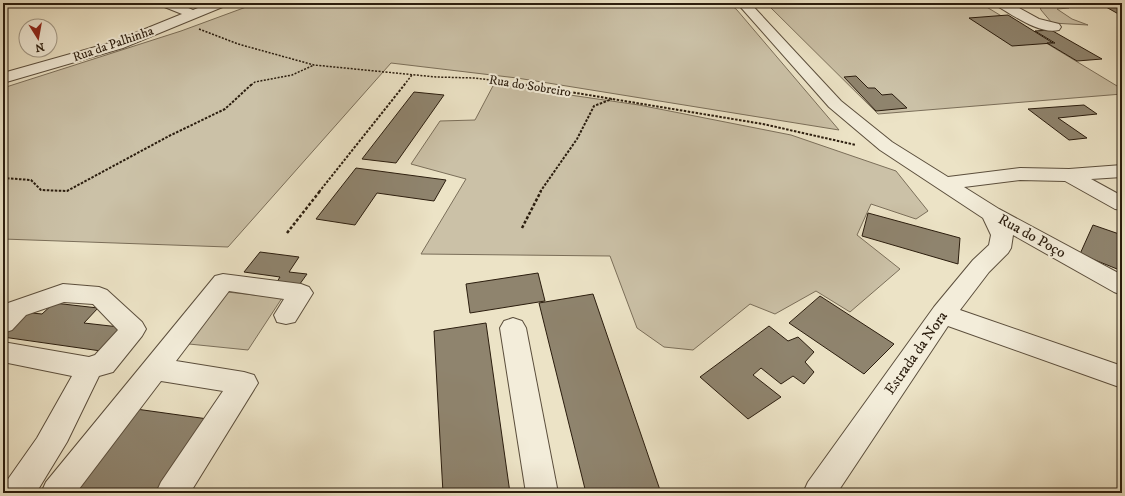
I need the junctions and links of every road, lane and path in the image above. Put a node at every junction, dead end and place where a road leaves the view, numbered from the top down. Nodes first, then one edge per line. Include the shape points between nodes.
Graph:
1 (166, 3) edge
2 (221, 3) edge
3 (743, 3) edge
4 (1001, 3) edge
5 (192, 14) junction
6 (176, 20) junction
7 (1054, 27) dead end
8 (314, 65) junction
9 (412, 75) junction
10 (3, 78) edge
11 (612, 99) junction
12 (886, 146) junction
13 (1122, 171) edge
14 (1069, 175) junction
15 (3, 178) edge
16 (943, 184) junction
17 (1122, 204) edge
18 (992, 214) junction
19 (522, 228) dead end
20 (287, 233) dead end
21 (1000, 248) junction
22 (1057, 250) junction
23 (1122, 286) edge
24 (943, 314) junction
25 (286, 315) dead end
26 (3, 323) edge
27 (513, 328) dead end
28 (3, 352) edge
29 (89, 368) junction
30 (155, 369) junction
31 (1122, 377) edge
32 (17, 493) edge
33 (57, 493) edge
34 (172, 493) edge
35 (542, 493) edge
36 (819, 493) edge

1 - 5 street
2 - 5 street, Rua da Palhinha
3 - 12 street via 835,104
4 - 7 street via 1034,22
5 - 6 street, Rua da Palhinha
6 - 8 path, Rua do Sobreiro via 238,44
6 - 10 street, Rua da Palhinha via 118,45
8 - 9 path, Rua do Sobreiro
8 - 15 path via 292,75 255,82 225,109 168,136 67,191 41,190 31,180
9 - 11 path, Rua do Sobreiro via 475,78
9 - 20 path
11 - 12 path, Rua do Sobreiro via 763,124 847,144
11 - 19 path via 594,106 572,148 541,190
12 - 16 street
13 - 14 street
14 - 16 street via 1020,174
14 - 17 street
16 - 18 street, Rua do Poço
18 - 21 street via 1002,235
18 - 22 street, Rua do Poço
21 - 22 street via 1019,246
21 - 24 street, Estrada da Nora via 981,266
22 - 23 street, Rua do Poço
24 - 31 street
24 - 36 street, Estrada da Nora
25 - 30 street via 301,293 223,282
26 - 29 street via 17,309 62,293 100,296 132,329 104,364
27 - 35 street
28 - 29 street
29 - 32 street via 70,410 36,467
30 - 33 street
30 - 34 street via 244,383

